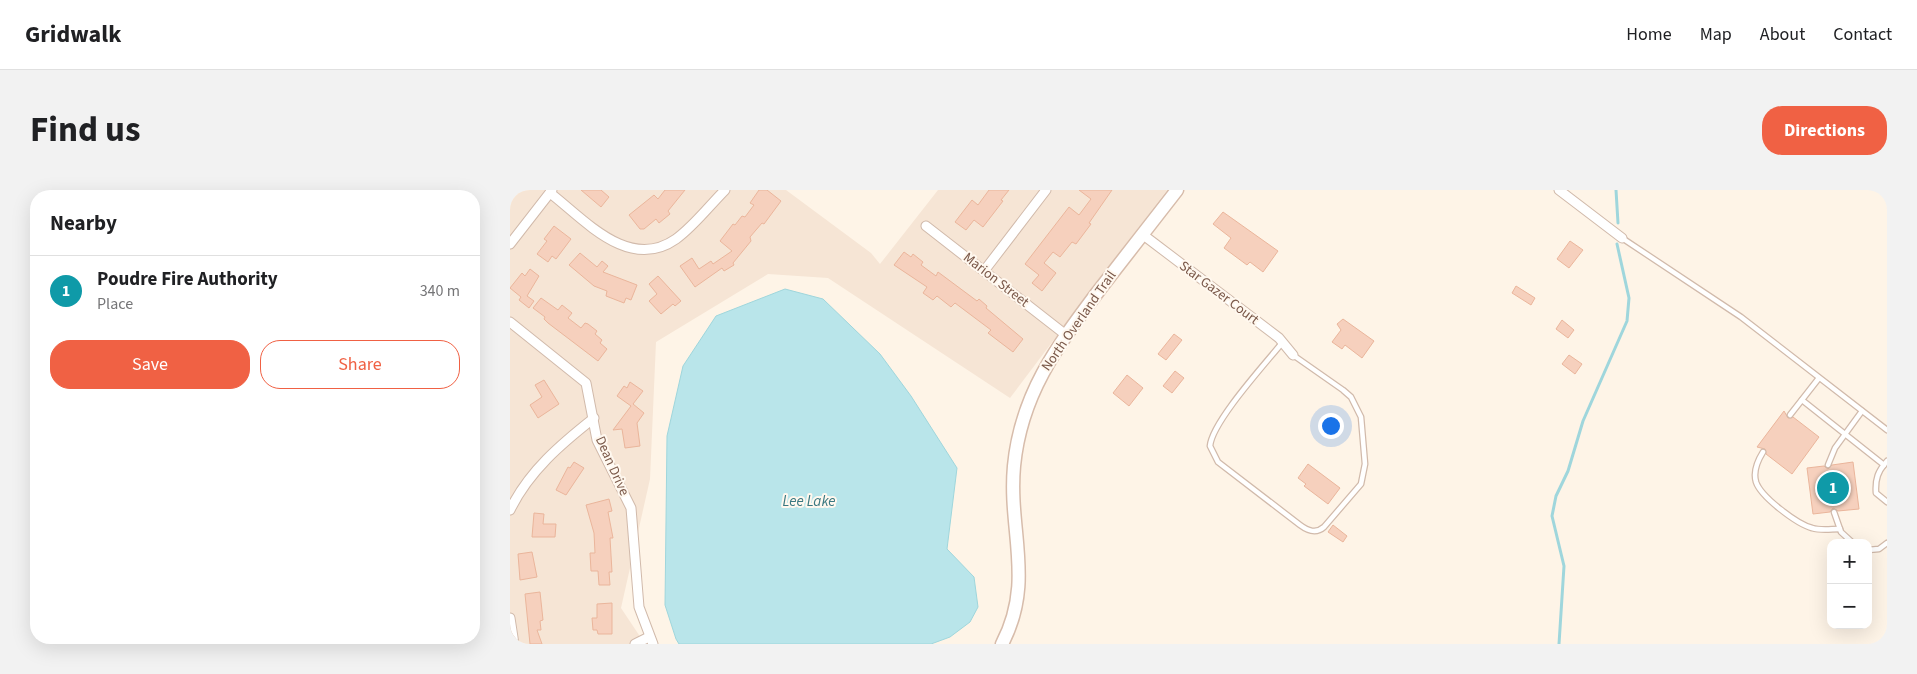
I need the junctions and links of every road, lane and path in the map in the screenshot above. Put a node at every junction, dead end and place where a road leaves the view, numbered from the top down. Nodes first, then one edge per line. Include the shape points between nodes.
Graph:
1 (725, 190) edge
2 (1046, 190) edge
3 (1176, 190) edge
4 (1559, 190) edge
5 (551, 191) edge
6 (926, 226) dead end
7 (1142, 234) junction
8 (1622, 238) joint
9 (510, 244) edge
10 (984, 271) junction
11 (510, 322) edge
12 (1066, 335) junction
13 (1282, 343) junction
14 (1293, 355) joint
15 (1819, 378) junction
16 (1802, 400) junction
17 (1862, 411) junction
18 (1790, 415) dead end
19 (594, 418) junction
20 (1887, 430) edge
21 (1845, 434) junction
22 (1763, 452) dead end
23 (1886, 463) edge
24 (1828, 465) dead end
25 (1887, 502) edge
26 (510, 510) edge
27 (1834, 512) dead end
28 (1840, 529) junction
29 (1849, 539) edge
30 (1887, 543) edge
31 (1872, 550) edge
32 (510, 618) edge
33 (651, 640) edge
34 (514, 644) edge
35 (635, 644) edge
36 (1002, 644) edge

1 - 5 street via 677,238 664,247 648,250 632,250 614,243
2 - 10 street
3 - 7 main road, North Overland Trail
4 - 8 street
5 - 9 street
6 - 10 street, Marion Street
7 - 12 main road, North Overland Trail
7 - 13 street, Star Gazer Court
8 - 15 lane via 1741,317
10 - 12 street, Marion Street
11 - 19 street, Dean Drive via 586,383
12 - 36 main road, North Overland Trail via 1046,364 1021,427 1014,466 1013,512 1020,581 1018,603
13 - 14 street, Star Gazer Court
13 - 14 lane via 1224,417 1213,434 1210,446 1218,462 1307,530 1316,531 1324,527 1361,484 1365,464 1360,417 1355,404 1343,390
15 - 16 lane
15 - 17 lane
16 - 18 lane
16 - 21 lane
17 - 20 lane
17 - 21 lane
19 - 26 street via 547,456
19 - 33 street, Dean Drive via 597,440 631,508 639,607
21 - 23 lane
21 - 24 lane
22 - 28 lane via 1755,473 1756,483 1768,498 1799,523 1814,529
23 - 25 lane via 1878,472 1875,483 1876,493
27 - 28 lane
28 - 29 lane
30 - 31 lane
32 - 34 street
33 - 35 street

